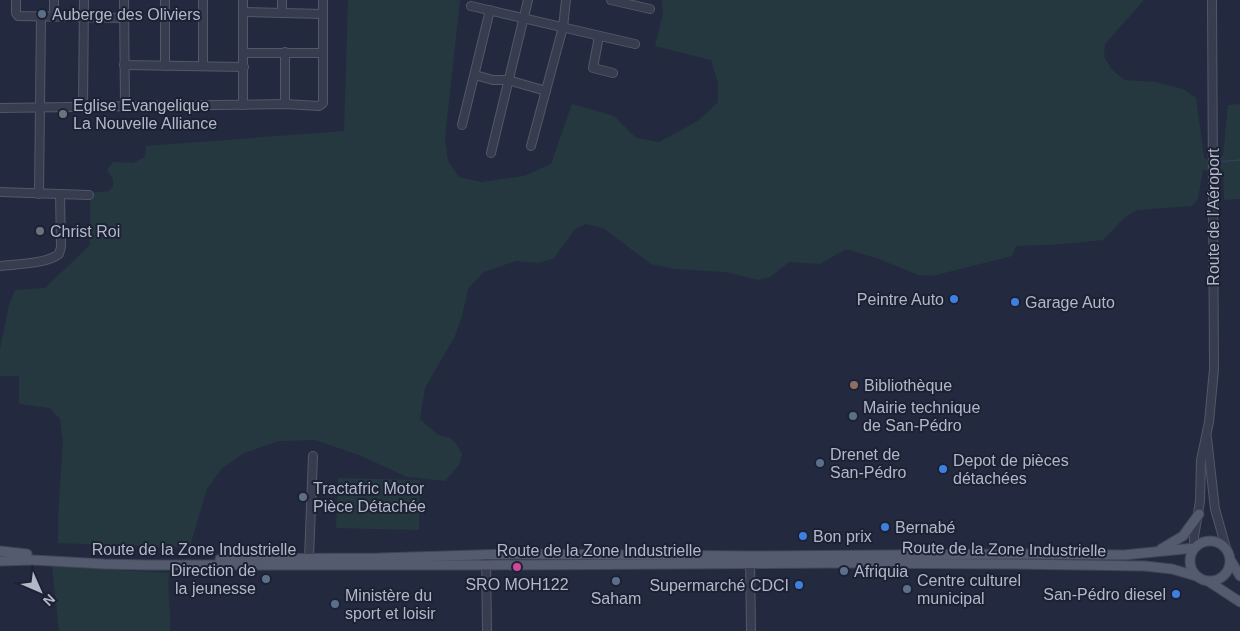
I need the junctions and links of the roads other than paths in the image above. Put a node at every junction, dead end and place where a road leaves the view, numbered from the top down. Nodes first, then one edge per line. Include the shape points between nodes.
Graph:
1 (16, 0) edge
2 (54, 0) edge
3 (84, 0) edge
4 (124, 0) edge
5 (165, 0) edge
6 (203, 0) edge
7 (243, 0) edge
8 (282, 0) edge
9 (323, 0) edge
10 (490, 0) edge
11 (528, 0) edge
12 (566, 0) edge
13 (611, 0) edge
14 (1212, 0) edge
15 (471, 6) dead end
16 (650, 9) dead end
17 (489, 10) junction
18 (243, 12) junction
19 (282, 13) junction
20 (323, 14) junction
21 (41, 16) junction
22 (54, 16) junction
23 (84, 17) junction
24 (124, 18) junction
25 (523, 18) junction
26 (563, 27) junction
27 (599, 36) junction
28 (635, 44) dead end
29 (285, 52) junction
30 (244, 53) junction
31 (323, 53) junction
32 (124, 65) junction
33 (165, 66) junction
34 (203, 66) junction
35 (244, 67) junction
36 (613, 73) dead end
37 (475, 75) junction
38 (508, 80) junction
39 (546, 91) junction
40 (284, 104) junction
41 (243, 105) junction
42 (83, 106) junction
43 (125, 106) junction
44 (39, 107) junction
45 (0, 108) edge
46 (462, 125) dead end
47 (531, 146) dead end
48 (492, 153) dead end
49 (0, 192) edge
50 (39, 194) junction
51 (60, 194) junction
52 (89, 195) dead end
53 (0, 266) edge
54 (1206, 434) junction
55 (313, 456) dead end
56 (1199, 514) junction
57 (1194, 548) junction
58 (1226, 548) junction
59 (0, 551) edge
60 (1154, 553) junction
61 (486, 555) junction
62 (309, 558) junction
63 (0, 560) edge
64 (750, 560) junction
65 (1231, 561) junction
66 (486, 566) junction
67 (1196, 576) junction
68 (1240, 576) edge
69 (1208, 581) junction
70 (1240, 602) edge
71 (487, 631) edge
72 (751, 631) edge

1 - 21 street via 16,15
2 - 22 street
3 - 23 street
4 - 24 street
5 - 33 street
6 - 34 street
7 - 18 street
8 - 19 street
9 - 20 street
10 - 17 street
11 - 25 street
12 - 26 street
13 - 16 street
14 - 54 street, Route de l'Aéroport via 1214,369
15 - 17 street
17 - 25 street
17 - 37 street
18 - 19 street
18 - 30 street
19 - 20 street
20 - 31 street
21 - 22 street
21 - 44 street
22 - 23 street
23 - 24 street
23 - 42 street
24 - 32 street
25 - 26 street
25 - 38 street
26 - 27 street
26 - 39 street
27 - 28 street
27 - 36 street via 593,68
29 - 30 street
29 - 31 street
29 - 40 street
30 - 35 street
31 - 40 street via 322,105
32 - 33 street
32 - 43 street
33 - 34 street
34 - 35 street
35 - 41 street
37 - 38 street
37 - 46 street
38 - 39 street
38 - 48 street
39 - 47 street
40 - 41 street
41 - 43 street
42 - 43 street
42 - 44 street
44 - 45 street
44 - 50 street
49 - 50 street
50 - 51 street
51 - 52 street
51 - 53 street via 59,254 45,260
54 - 56 street, Route de l'Aéroport via 1201,460
54 - 58 street, Route de l'Aéroport via 1215,509
55 - 62 street
56 - 57 street, Route de l'Aéroport
56 - 60 main road via 1183,536
57 - 58 main road via 1212,540
57 - 60 main road, Route de la Zone Industrielle
57 - 67 main road via 1190,562
58 - 65 main road
59 - 62 main road, Route de la Zone Industrielle via 79,558
60 - 64 main road, Route de la Zone Industrielle
61 - 62 main road, Route de la Zone Industrielle
61 - 64 main road, Route de la Zone Industrielle
61 - 66 street
63 - 66 main road, Route de la Zone Industrielle via 104,564
64 - 66 main road, Route de la Zone Industrielle
64 - 67 main road, Route de la Zone Industrielle via 1145,566
64 - 72 street
65 - 68 main road
65 - 69 main road via 1225,575 1216,581
66 - 71 street
67 - 69 main road
69 - 70 main road

